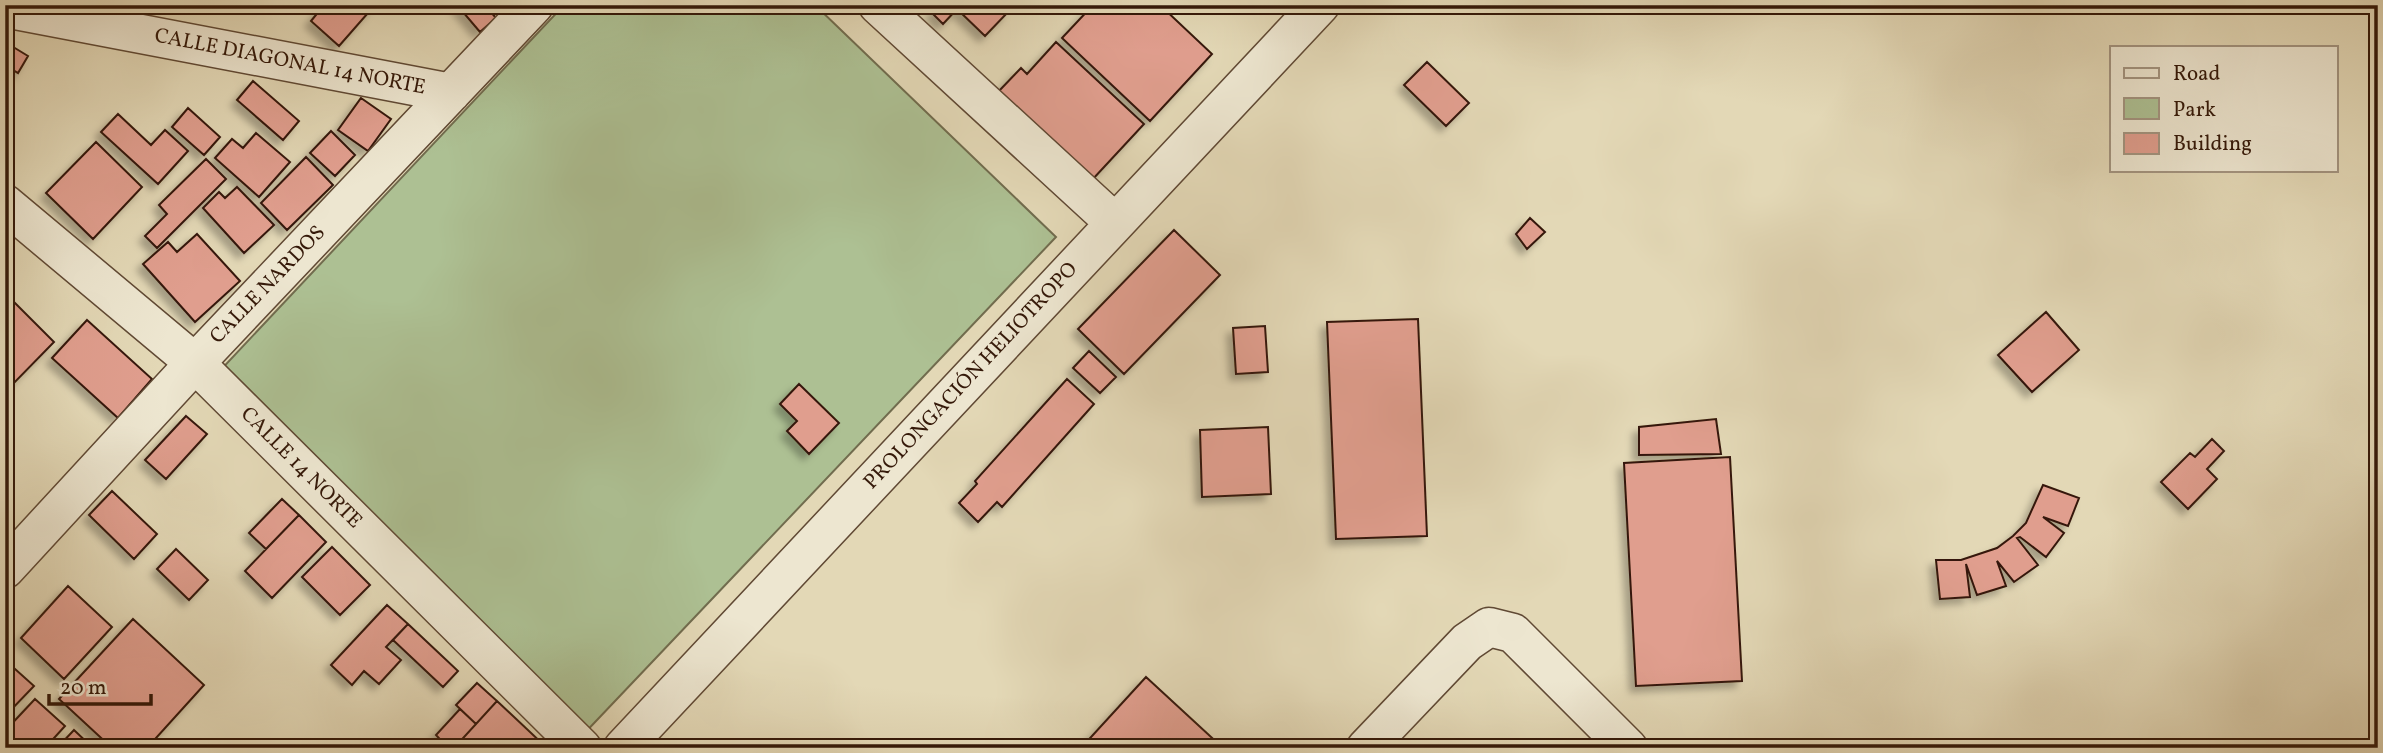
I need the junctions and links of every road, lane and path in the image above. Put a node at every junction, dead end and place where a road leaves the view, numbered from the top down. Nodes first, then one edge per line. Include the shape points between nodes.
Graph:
1 (534, 5) edge
2 (878, 5) edge
3 (1320, 5) edge
4 (5, 8) edge
5 (49, 10) edge
6 (451, 93) junction
7 (5, 204) edge
8 (1115, 223) junction
9 (195, 363) junction
10 (5, 569) edge
11 (582, 748) edge
12 (623, 748) edge
13 (1366, 748) edge
14 (1628, 748) edge

1 - 6 street, CALLE NARDOS
2 - 8 street
3 - 8 street, PROLONGACIÓN HELIOTROPO
4 - 5 street, CALLE DIAGONAL 14 NORTE
5 - 6 street, CALLE DIAGONAL 14 NORTE
6 - 9 street, CALLE NARDOS
7 - 9 street, CALLE 14 NORTE
8 - 12 street, PROLONGACIÓN HELIOTROPO
9 - 10 street, CALLE NARDOS
9 - 11 street, CALLE 14 NORTE
13 - 14 street via 1467,642 1489,627 1513,633

